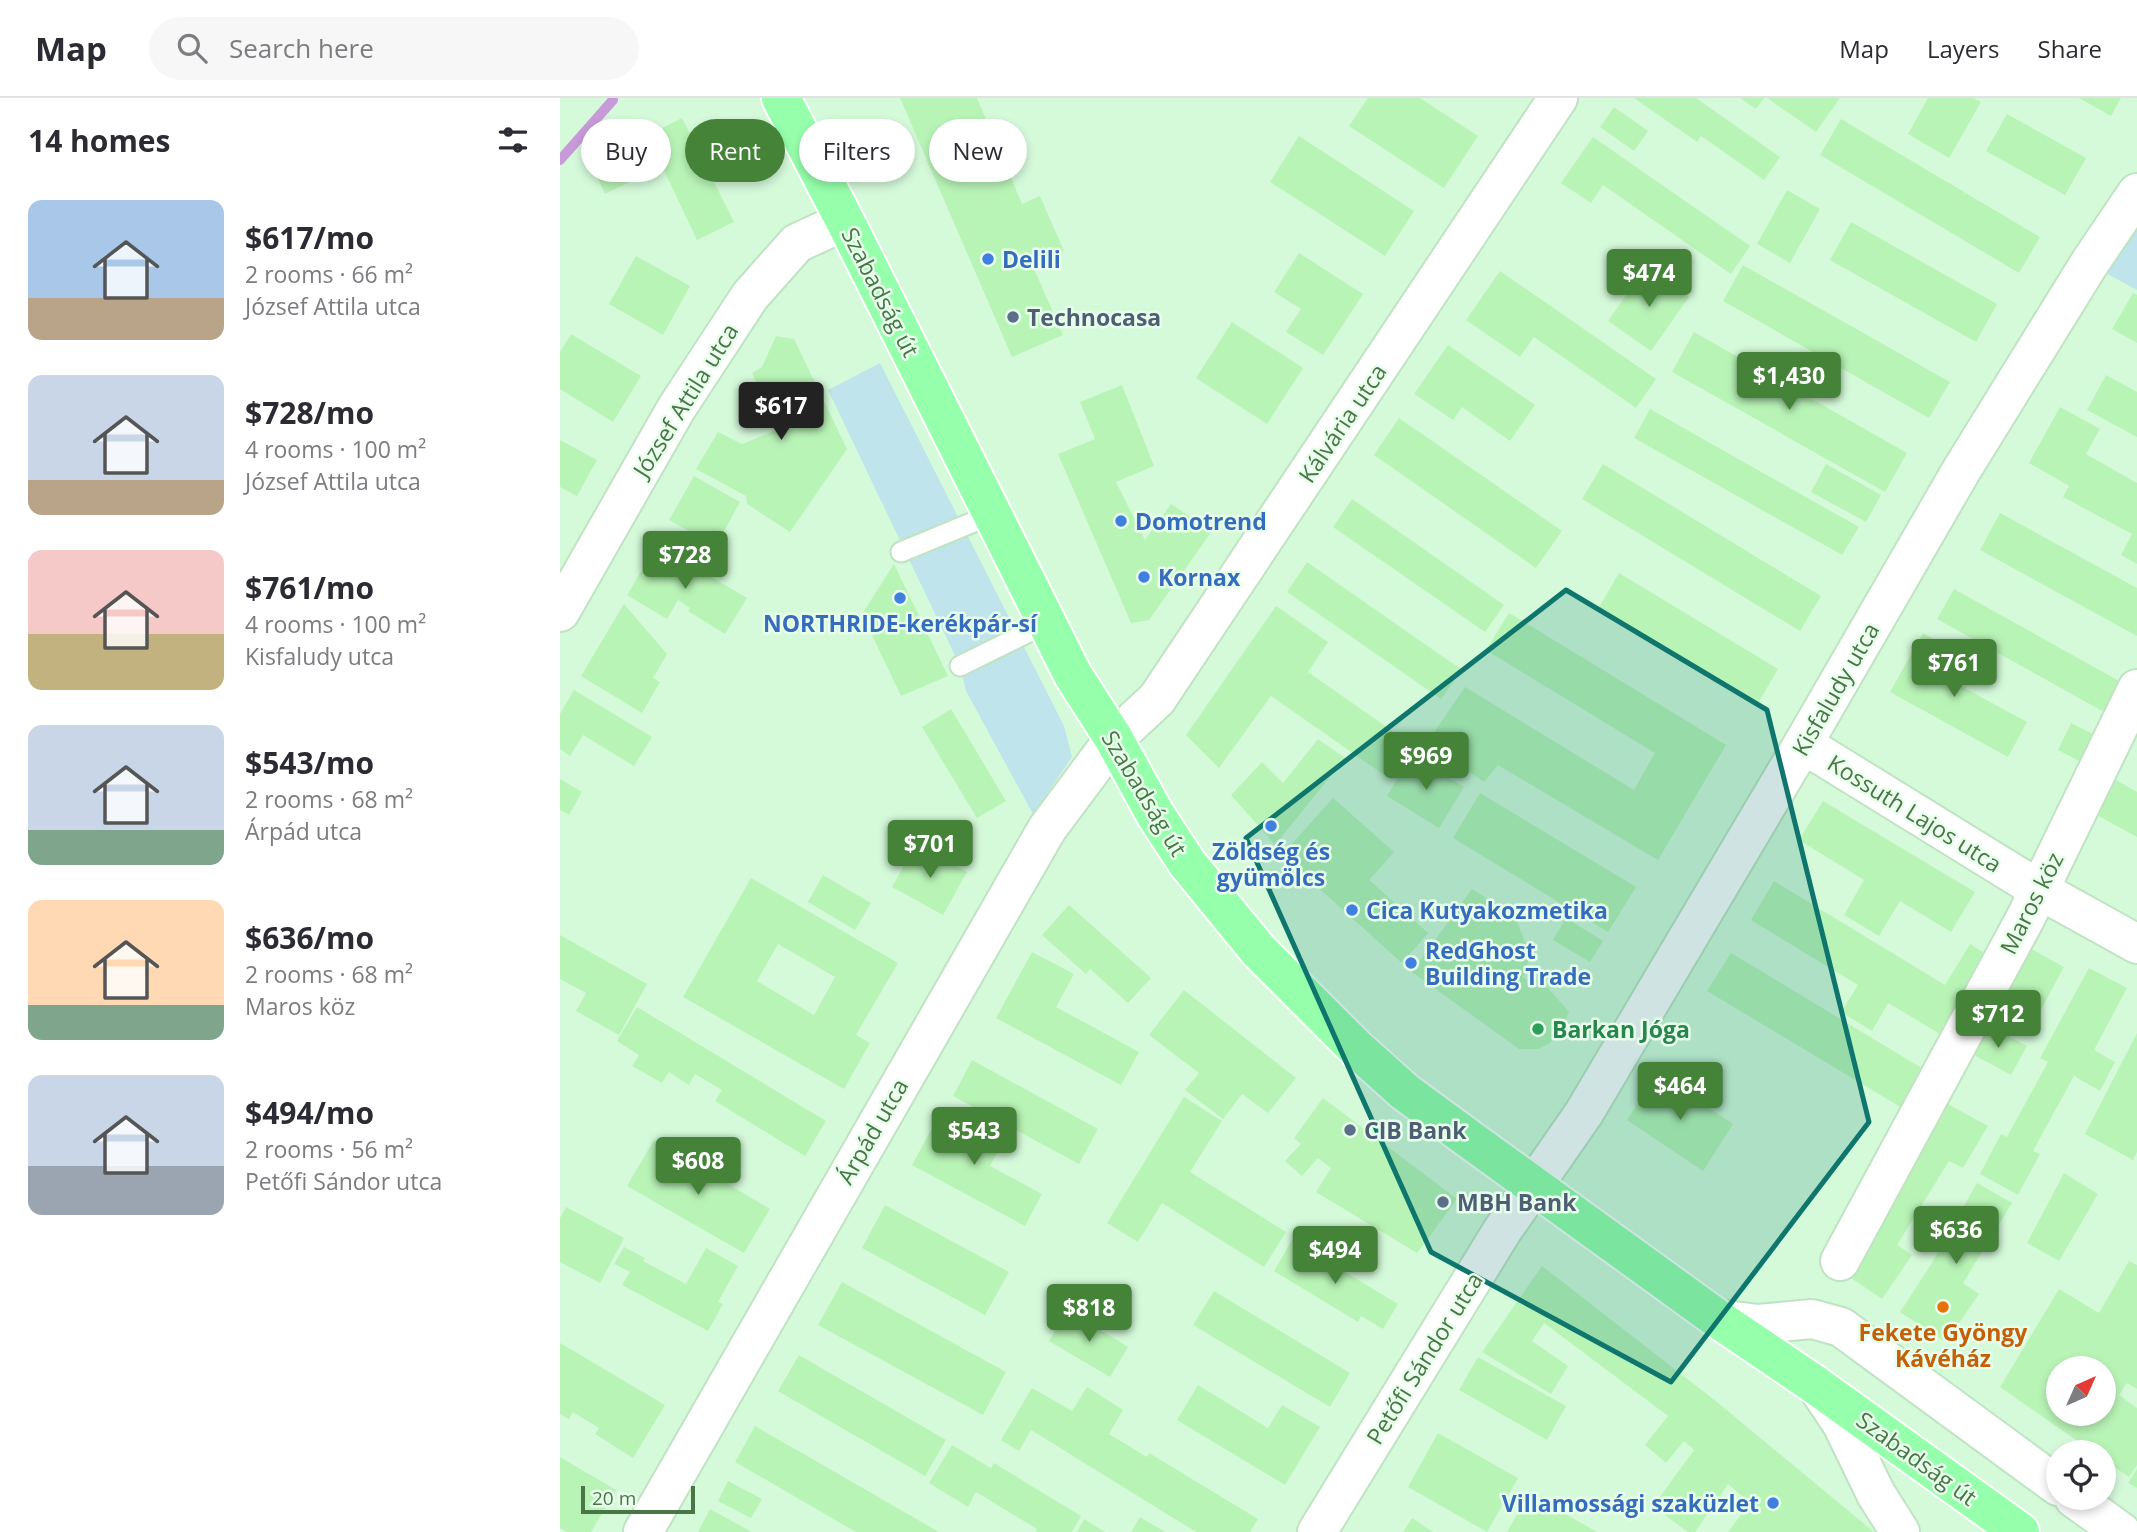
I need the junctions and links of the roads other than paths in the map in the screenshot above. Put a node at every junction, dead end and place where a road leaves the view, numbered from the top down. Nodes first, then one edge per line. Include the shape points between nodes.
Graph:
1 (781, 98) edge
2 (1558, 98) edge
3 (2137, 193) edge
4 (845, 221) junction
5 (993, 514) junction
6 (901, 552) dead end
7 (560, 612) edge
8 (1047, 623) junction
9 (960, 666) dead end
10 (2137, 689) edge
11 (1114, 739) junction
12 (1803, 744) junction
13 (2038, 888) junction
14 (2137, 944) edge
15 (1534, 1186) junction
16 (1840, 1261) dead end
17 (1718, 1319) junction
18 (1814, 1384) junction
19 (2046, 1477) edge
20 (2091, 1510) edge
21 (643, 1532) edge
22 (1317, 1532) edge
23 (1900, 1532) edge
24 (2020, 1532) edge
25 (2121, 1532) edge

1 - 4 main road, Szabadság út
2 - 11 street, Kálvária utca via 1157,699
3 - 12 street, Kisfaludy utca via 1961,471
4 - 5 main road, Szabadság út
4 - 7 street, József Attila utca via 797,243 750,296 677,410
5 - 6 lane
5 - 8 main road, Szabadság út
8 - 9 lane
8 - 11 main road, Szabadság út
10 - 13 street, Maros köz
11 - 15 main road, Szabadság út via 1187,863 1258,950 1405,1092
11 - 21 street, Árpád utca via 1047,829
12 - 13 street, Kossuth Lajos utca
12 - 15 street, Kisfaludy utca via 1584,1113
13 - 14 street, Kossuth Lajos utca
13 - 16 street, Maros köz
15 - 17 main road, Szabadság út
15 - 22 street, Petőfi Sándor utca
17 - 18 main road, Szabadság út
17 - 19 street, Szabadság út via 1758,1324 1812,1319 1841,1327
18 - 23 street, Szabadság út via 1842,1424
18 - 24 main road, Szabadság út
20 - 25 street

